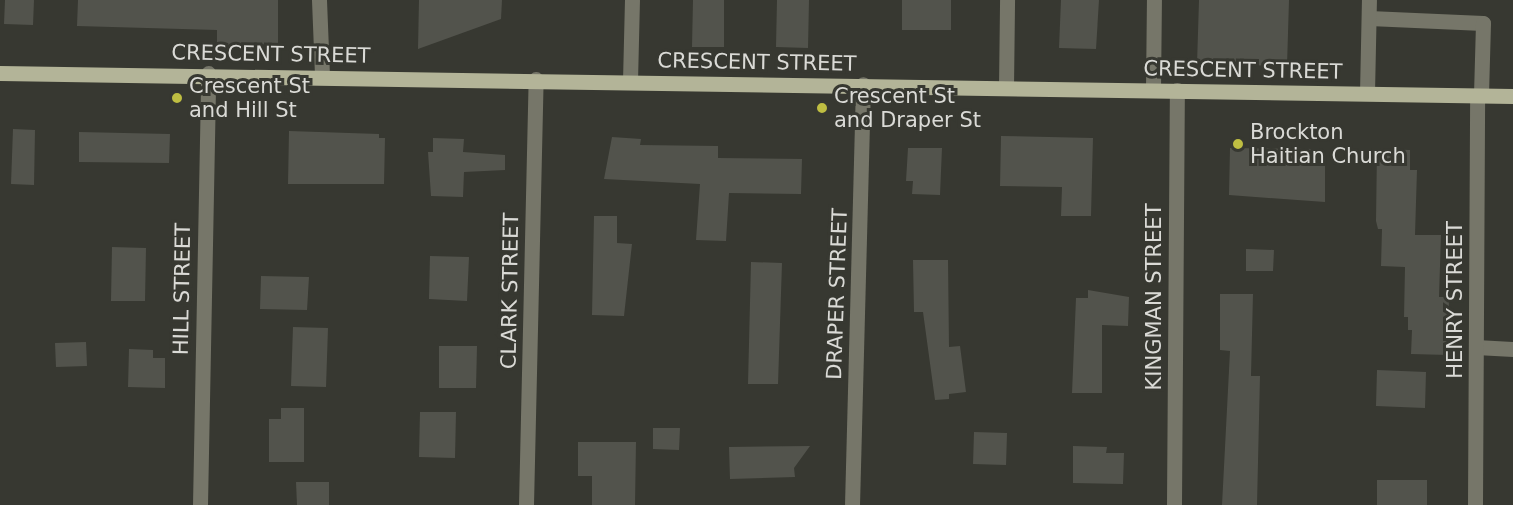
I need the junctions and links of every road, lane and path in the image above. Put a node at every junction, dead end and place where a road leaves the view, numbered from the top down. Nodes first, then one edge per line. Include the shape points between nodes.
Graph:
1 (319, 0) edge
2 (632, 0) edge
3 (1007, 0) edge
4 (1154, 0) edge
5 (1369, 0) edge
6 (1369, 18) junction
7 (0, 73) edge
8 (208, 73) junction
9 (322, 75) junction
10 (536, 79) junction
11 (630, 81) junction
12 (863, 84) junction
13 (1006, 87) junction
14 (1153, 90) junction
15 (1177, 90) junction
16 (1367, 93) junction
17 (1479, 96) junction
18 (1513, 96) edge
19 (1476, 347) junction
20 (1513, 349) edge
21 (200, 505) edge
22 (526, 505) edge
23 (852, 505) edge
24 (1174, 505) edge
25 (1475, 505) edge

1 - 9 street
2 - 11 street
3 - 13 street
4 - 14 street
5 - 6 street
6 - 16 street
6 - 17 street, HENRY STREET via 1483,22
7 - 8 main road, CRESCENT STREET
8 - 9 main road, CRESCENT STREET
8 - 21 street, HILL STREET
9 - 10 main road, CRESCENT STREET
10 - 11 main road, CRESCENT STREET
10 - 22 street, CLARK STREET
11 - 12 main road, CRESCENT STREET
12 - 13 main road, CRESCENT STREET
12 - 23 street, DRAPER STREET
13 - 14 main road, CRESCENT STREET
14 - 15 main road, CRESCENT STREET
15 - 16 main road, CRESCENT STREET
15 - 24 street, KINGMAN STREET
16 - 17 main road, CRESCENT STREET
17 - 18 main road, CRESCENT STREET
17 - 19 street, HENRY STREET
19 - 20 street
19 - 25 street, HENRY STREET

